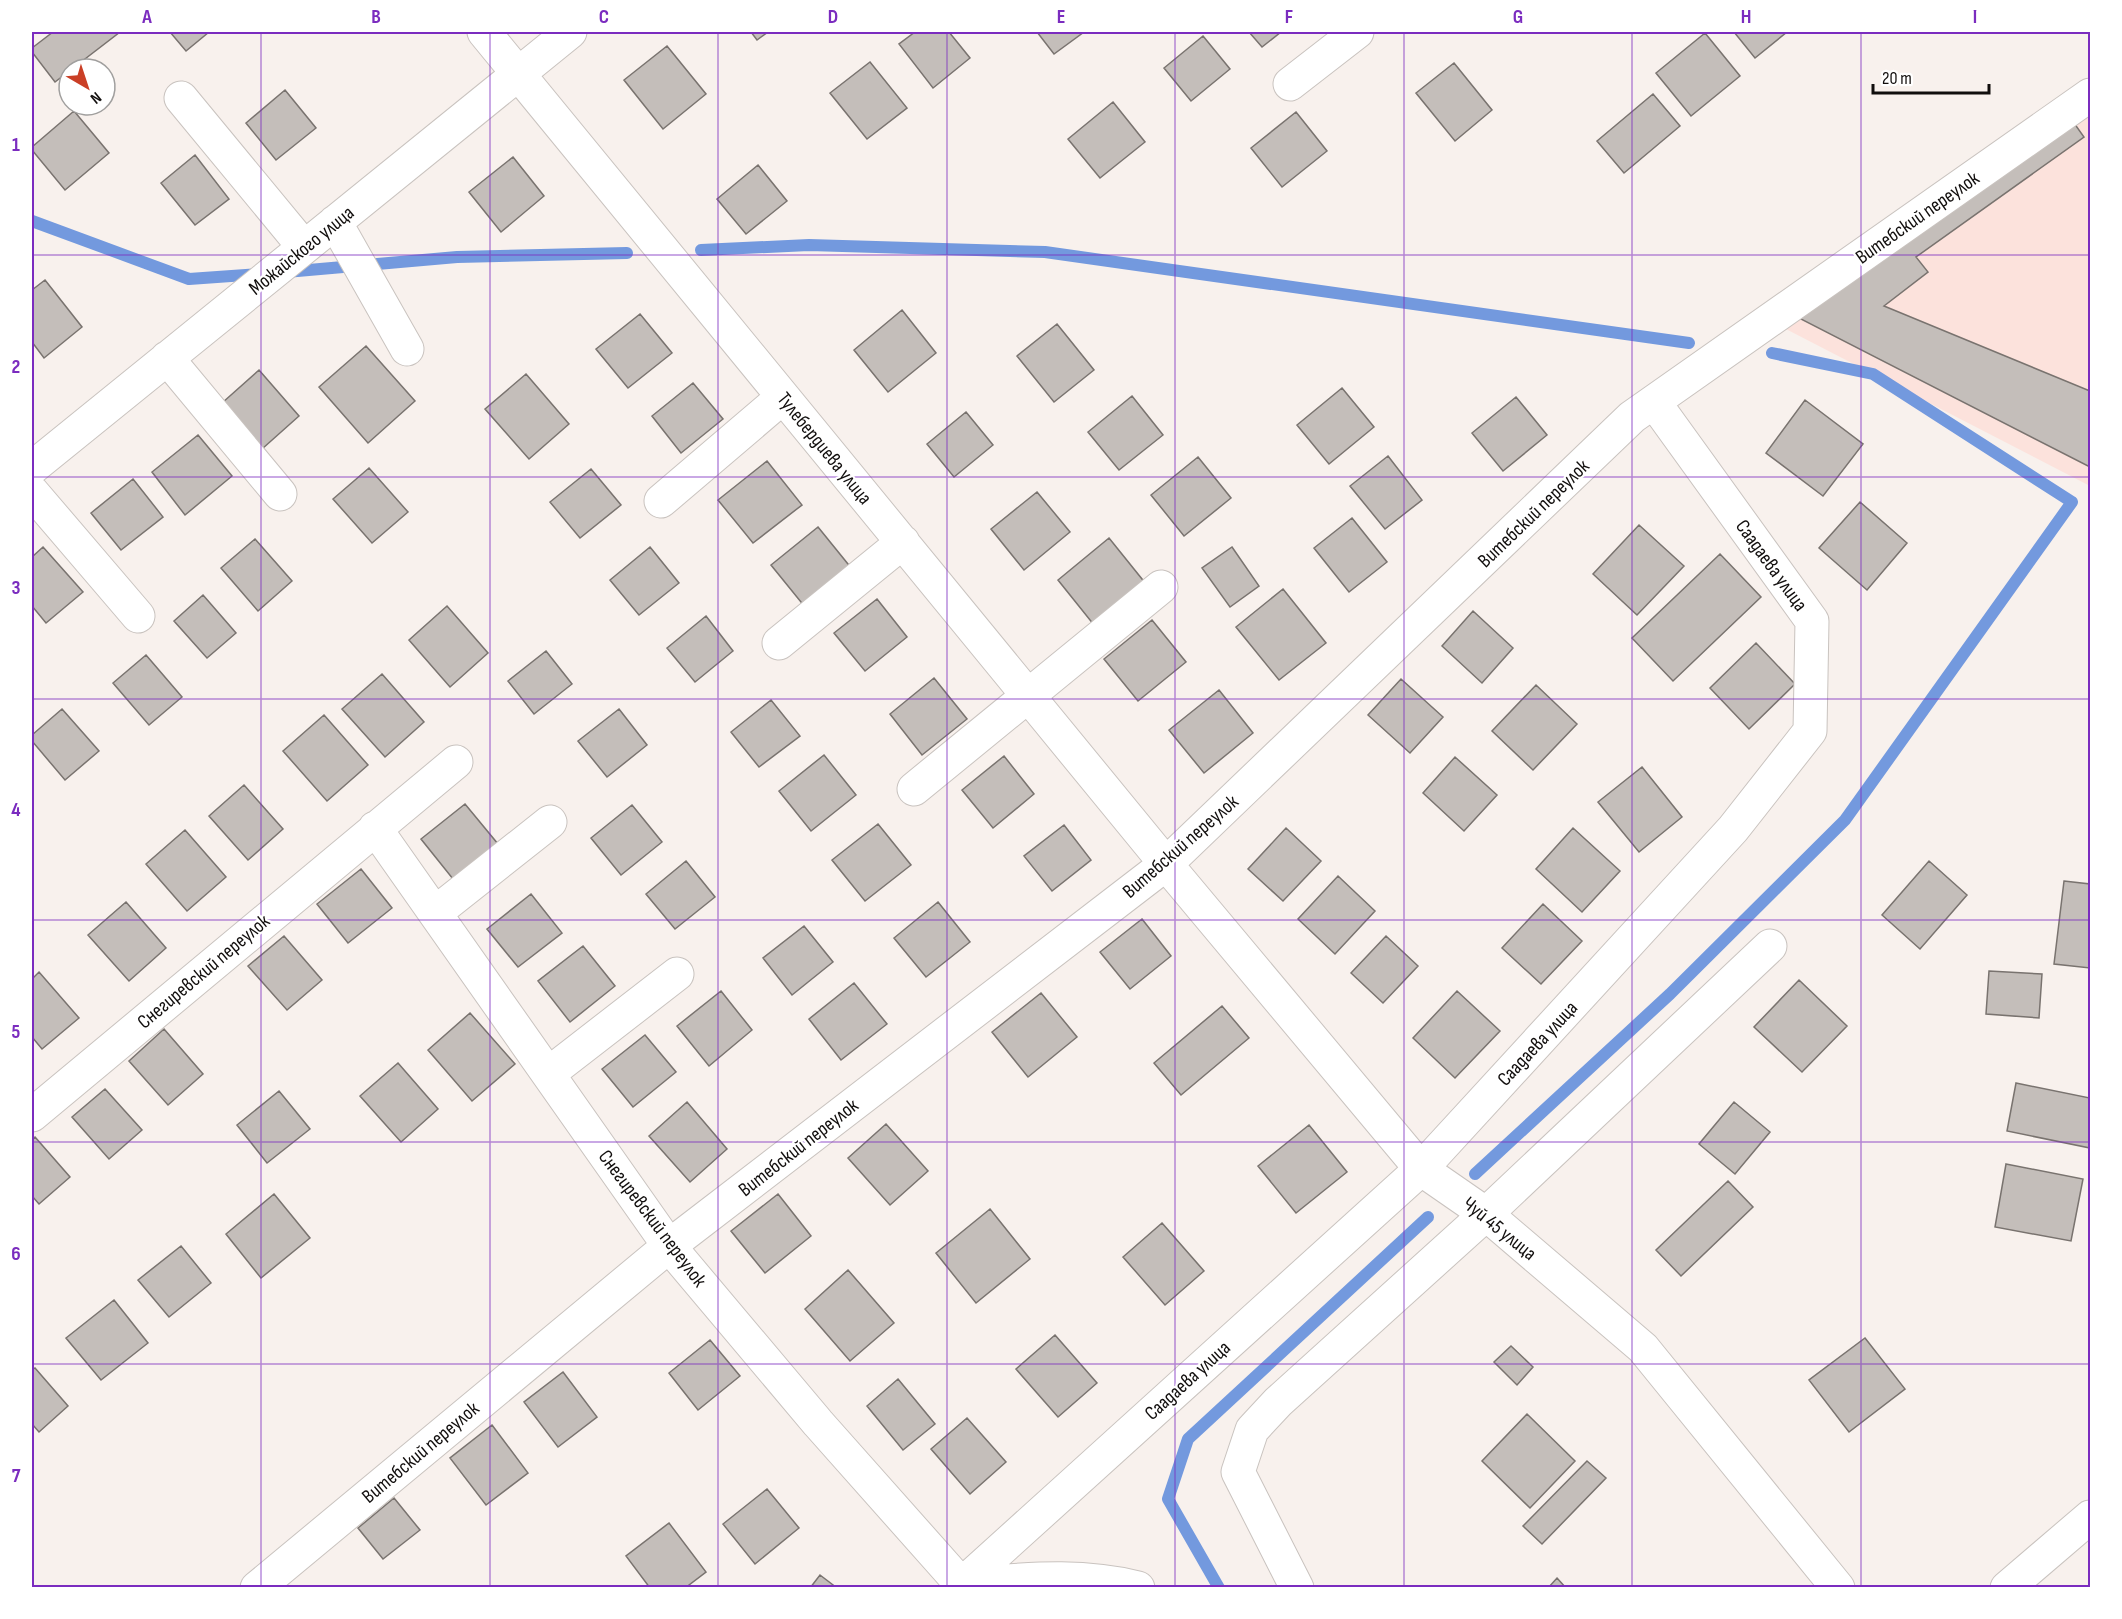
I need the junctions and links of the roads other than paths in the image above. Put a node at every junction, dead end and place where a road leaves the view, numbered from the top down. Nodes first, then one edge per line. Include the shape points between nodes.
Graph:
1 (484, 32) edge
2 (570, 32) edge
3 (1357, 32) edge
4 (518, 74) junction
5 (1290, 84) dead end
6 (2091, 95) edge
7 (181, 98) dead end
8 (335, 222) junction
9 (304, 247) junction
10 (407, 349) dead end
11 (167, 358) junction
12 (783, 397) junction
13 (1654, 402) junction
14 (32, 468) edge
15 (32, 492) edge
16 (280, 494) dead end
17 (661, 501) dead end
18 (903, 542) junction
19 (1161, 586) dead end
20 (138, 616) dead end
21 (779, 643) dead end
22 (1029, 697) junction
23 (456, 762) dead end
24 (915, 789) dead end
25 (550, 822) dead end
26 (375, 828) junction
27 (1166, 864) junction
28 (435, 913) junction
29 (1770, 946) dead end
30 (676, 974) dead end
31 (548, 1074) junction
32 (32, 1112) edge
33 (1421, 1169) junction
34 (1486, 1214) junction
35 (669, 1246) junction
36 (2091, 1517) edge
37 (959, 1586) edge
38 (256, 1587) edge
39 (1138, 1587) edge
40 (1297, 1587) edge
41 (1838, 1587) edge
42 (2007, 1587) edge

1 - 4 street, Тулебердиева улица
2 - 4 street, Можайского улица
3 - 5 street
4 - 8 street, Можайского улица
4 - 12 street, Тулебердиева улица
6 - 13 street, Витебский переулок
7 - 9 street
8 - 9 street, Можайского улица
8 - 10 street
9 - 11 street, Можайского улица
11 - 14 street, Можайского улица
11 - 16 street
12 - 17 street
12 - 18 street, Тулебердиева улица
13 - 27 street, Витебский переулок via 1632,417
13 - 33 street, Саадаева улица via 1812,621 1810,731 1733,829
15 - 20 street
18 - 21 street
18 - 22 street, Тулебердиева улица
19 - 22 street
22 - 24 street
22 - 27 street, Тулебердиева улица
23 - 26 street, Снегиревский переулок
25 - 28 street
26 - 28 street, Снегиревский переулок
26 - 32 street, Снегиревский переулок
27 - 33 street, Чуй 45 улица
27 - 35 street, Витебский переулок
28 - 31 street, Снегиревский переулок
29 - 34 street
30 - 31 street
31 - 35 street, Снегиревский переулок
33 - 34 street, Чуй 45 улица
33 - 37 street, Саадаева улица
34 - 40 street via 1252,1430 1238,1472
34 - 41 street, Чуй 45 улица via 1643,1348
35 - 37 street, Снегиревский переулок
35 - 38 street, Витебский переулок
36 - 42 street
37 - 39 street via 1058,1577

